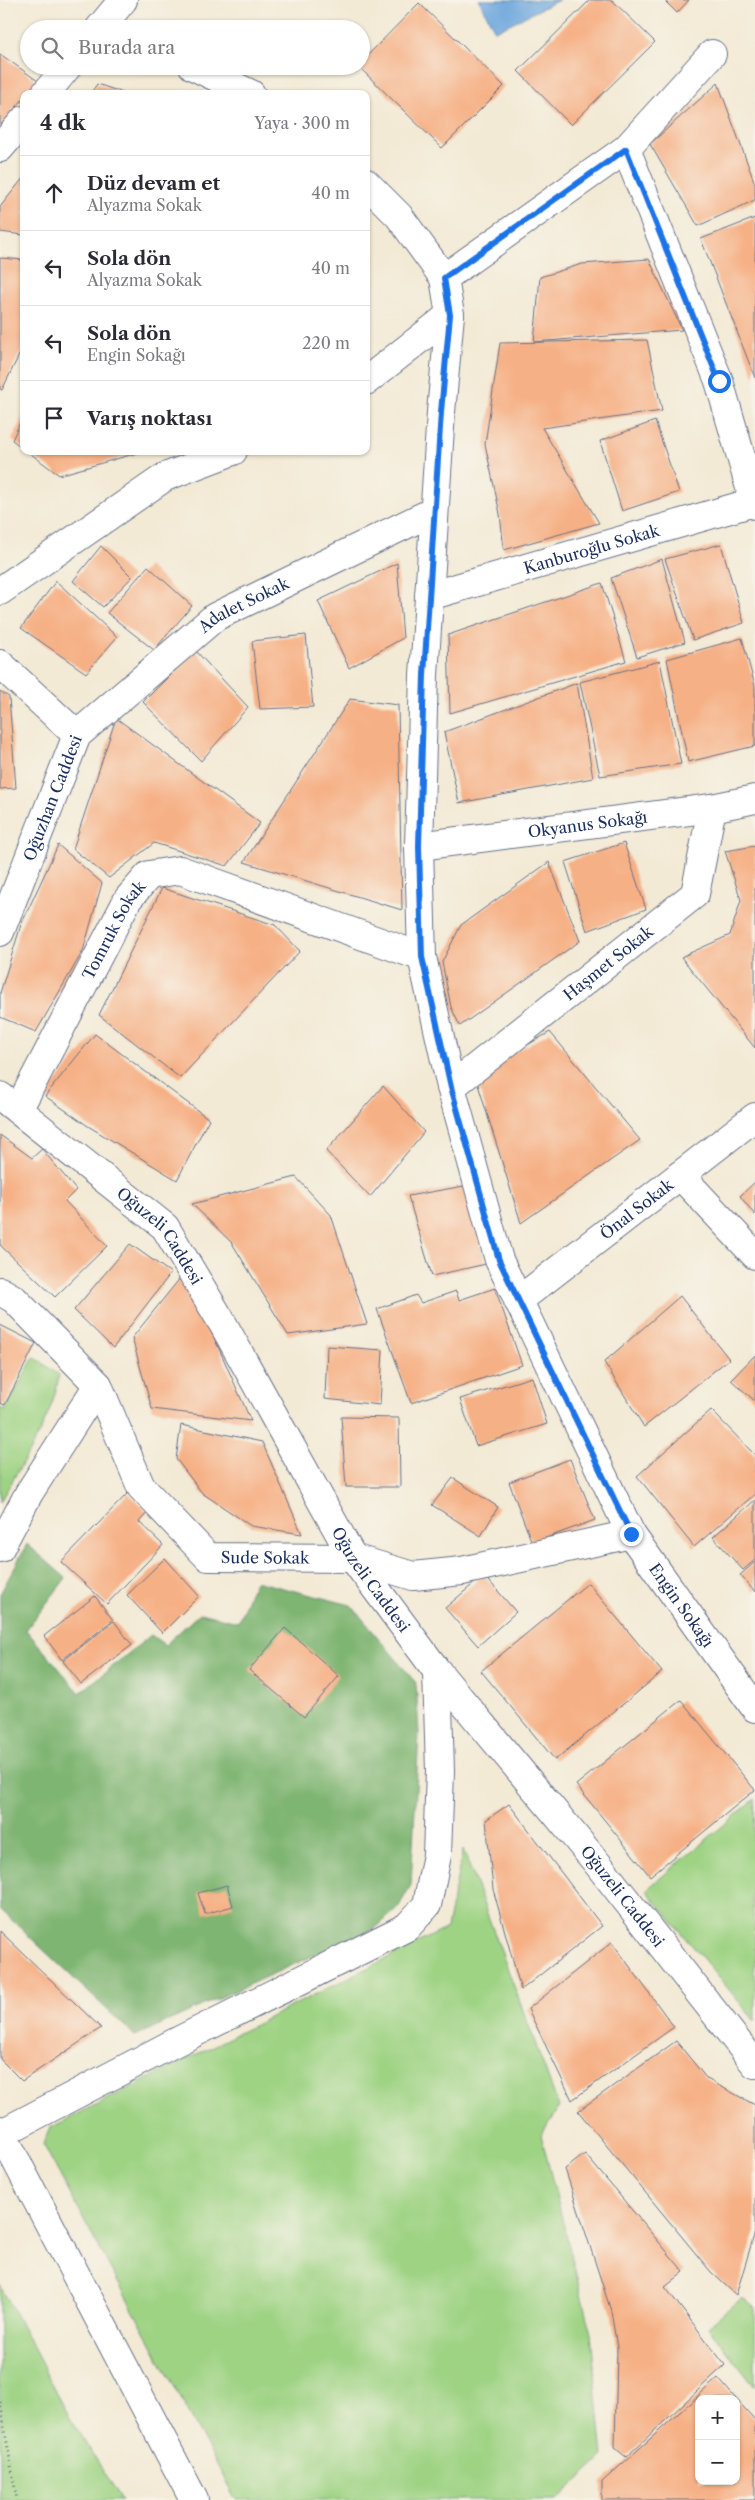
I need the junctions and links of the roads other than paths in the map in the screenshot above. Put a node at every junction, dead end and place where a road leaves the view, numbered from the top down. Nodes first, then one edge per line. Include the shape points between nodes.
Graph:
1 (123, 0) edge
2 (109, 20) edge
3 (712, 54) dead end
4 (61, 75) edge
5 (212, 75) edge
6 (48, 90) edge
7 (243, 90) edge
8 (20, 125) edge
9 (0, 148) edge
10 (626, 149) junction
11 (370, 186) edge
12 (444, 278) junction
13 (450, 315) junction
14 (370, 378) edge
15 (223, 455) edge
16 (755, 504) edge
17 (434, 511) junction
18 (0, 591) edge
19 (429, 596) junction
20 (0, 664) edge
21 (77, 735) junction
22 (755, 799) edge
23 (712, 808) junction
24 (419, 846) junction
25 (0, 932) edge
26 (422, 957) junction
27 (451, 1087) junction
28 (9, 1103) edge
29 (755, 1117) edge
30 (680, 1175) junction
31 (755, 1255) edge
32 (0, 1291) edge
33 (518, 1301) junction
34 (98, 1385) junction
35 (631, 1534) junction
36 (0, 1548) edge
37 (353, 1558) junction
38 (437, 1671) junction
39 (755, 1708) edge
40 (755, 2064) edge
41 (1, 2132) edge
42 (194, 2500) edge

1 - 2 street
3 - 10 street
4 - 6 street
5 - 7 street
8 - 9 street
10 - 12 street
10 - 16 street via 719,381
11 - 12 street, Engin Sokağı via 399,216
12 - 13 street, Engin Sokağı
13 - 14 street
13 - 17 street, Engin Sokağı
15 - 18 street via 165,477
16 - 19 street, Kanburoğlu Sokak
17 - 19 street, Engin Sokağı
17 - 21 street, Adalet Sokak via 215,617
19 - 24 street, Engin Sokağı
20 - 21 street, Oğuzhan Caddesi
21 - 25 street, Oğuzhan Caddesi
22 - 23 street, Okyanus Sokağı
23 - 24 street, Okyanus Sokağı
23 - 27 street, Haşmet Sokak via 695,894
24 - 26 street, Engin Sokağı
26 - 27 street, Engin Sokağı
26 - 28 street, Tomruk Sokak via 180,870 149,875 128,899
27 - 33 street, Engin Sokağı via 499,1260
28 - 37 street, Oğuzeli Caddesi via 165,1227 223,1324
29 - 30 street, Önal Sokak
30 - 31 street
30 - 33 street, Önal Sokak
32 - 34 street, Sude Sokak via 14,1299
33 - 35 street, Engin Sokağı
34 - 36 street via 29,1494
34 - 37 street, Sude Sokak via 141,1487 208,1557
35 - 37 street, Sude Sokak via 462,1571 414,1576
35 - 39 street, Engin Sokağı
37 - 38 street, Oğuzeli Caddesi
38 - 40 street, Oğuzeli Caddesi via 597,1863
38 - 41 street via 440,1771 436,1854 427,1905 407,1927
41 - 42 street

